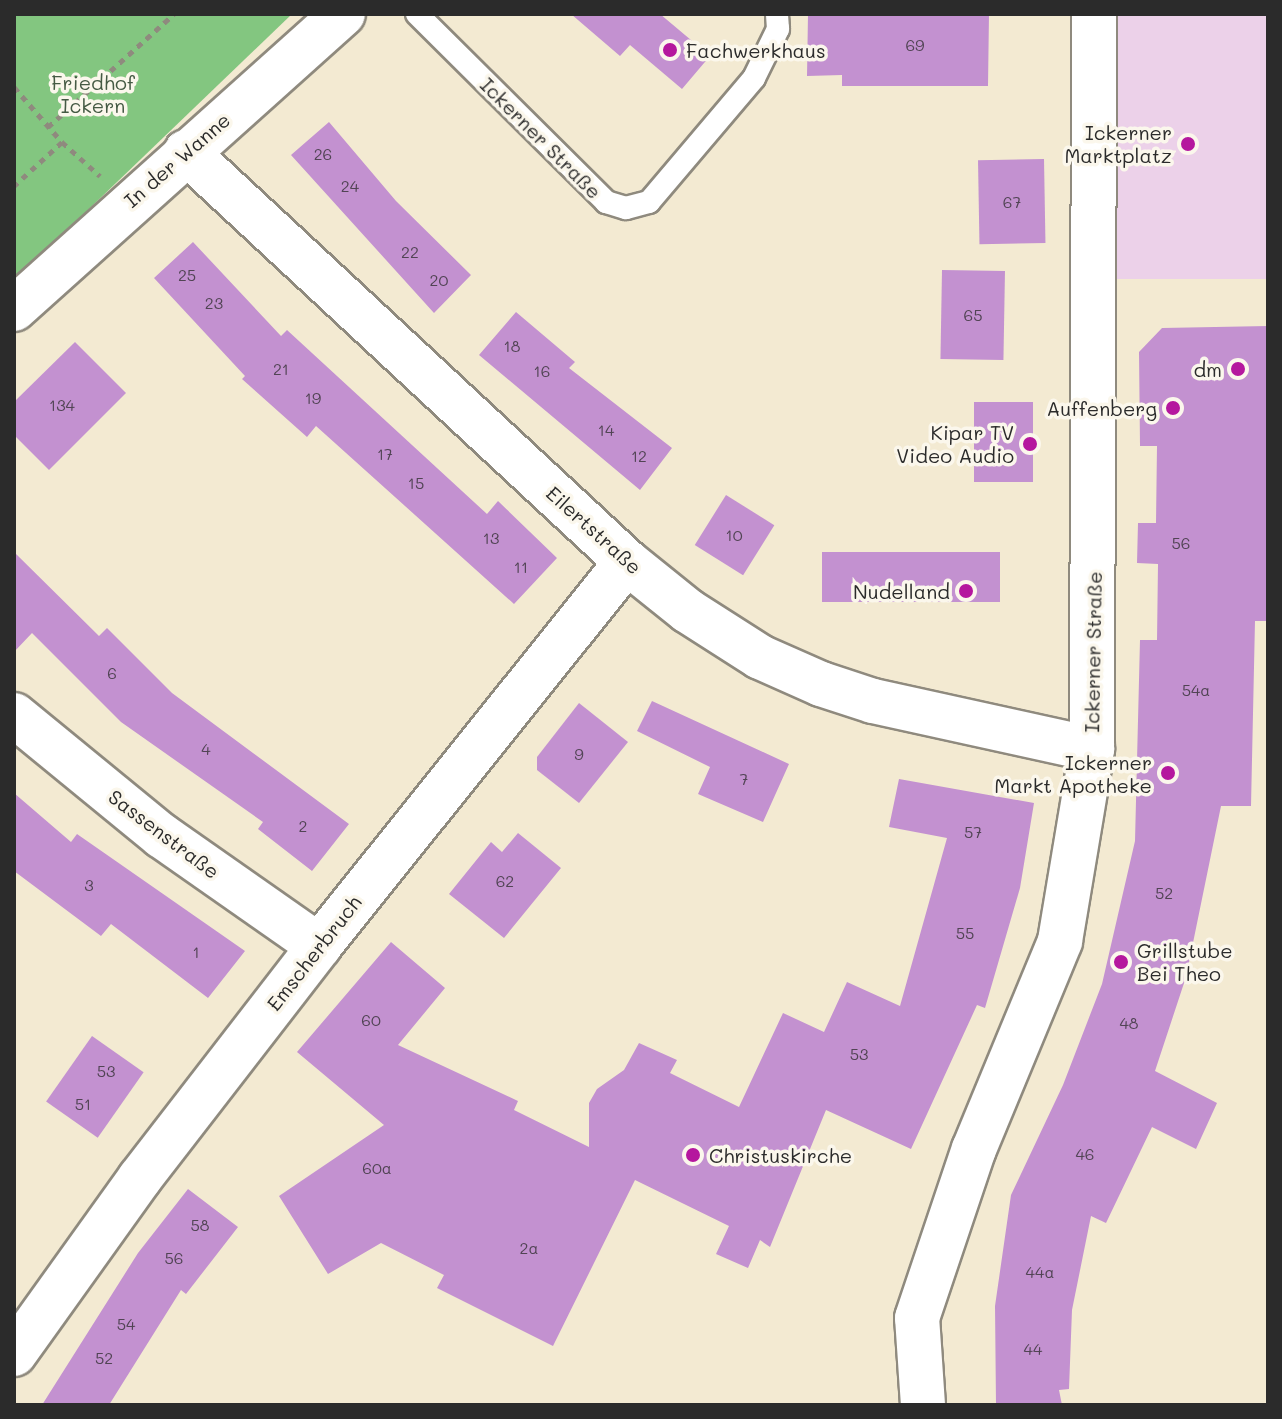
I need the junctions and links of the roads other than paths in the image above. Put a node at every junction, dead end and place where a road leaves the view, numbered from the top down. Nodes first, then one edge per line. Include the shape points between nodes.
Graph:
1 (343, 14) edge
2 (417, 14) edge
3 (777, 14) edge
4 (1094, 14) edge
5 (186, 152) junction
6 (14, 309) edge
7 (627, 562) junction
8 (14, 715) edge
9 (1092, 749) junction
10 (319, 946) junction
11 (15, 1349) edge
12 (921, 1404) edge

1 - 5 street, In der Wanne
2 - 3 lane, Ickerner Straße via 606,202 626,208 649,202 754,78 778,29
4 - 9 street, Ickerner Straße
5 - 6 street, In der Wanne
5 - 7 street, Eilertstraße
7 - 9 street, Eilertstraße via 760,657 821,684 873,701
7 - 10 street, Emscherbruch
8 - 10 street, Sassenstraße via 162,836
9 - 12 street, Ickerner Straße via 1060,941 974,1149 917,1318
10 - 11 street, Emscherbruch

